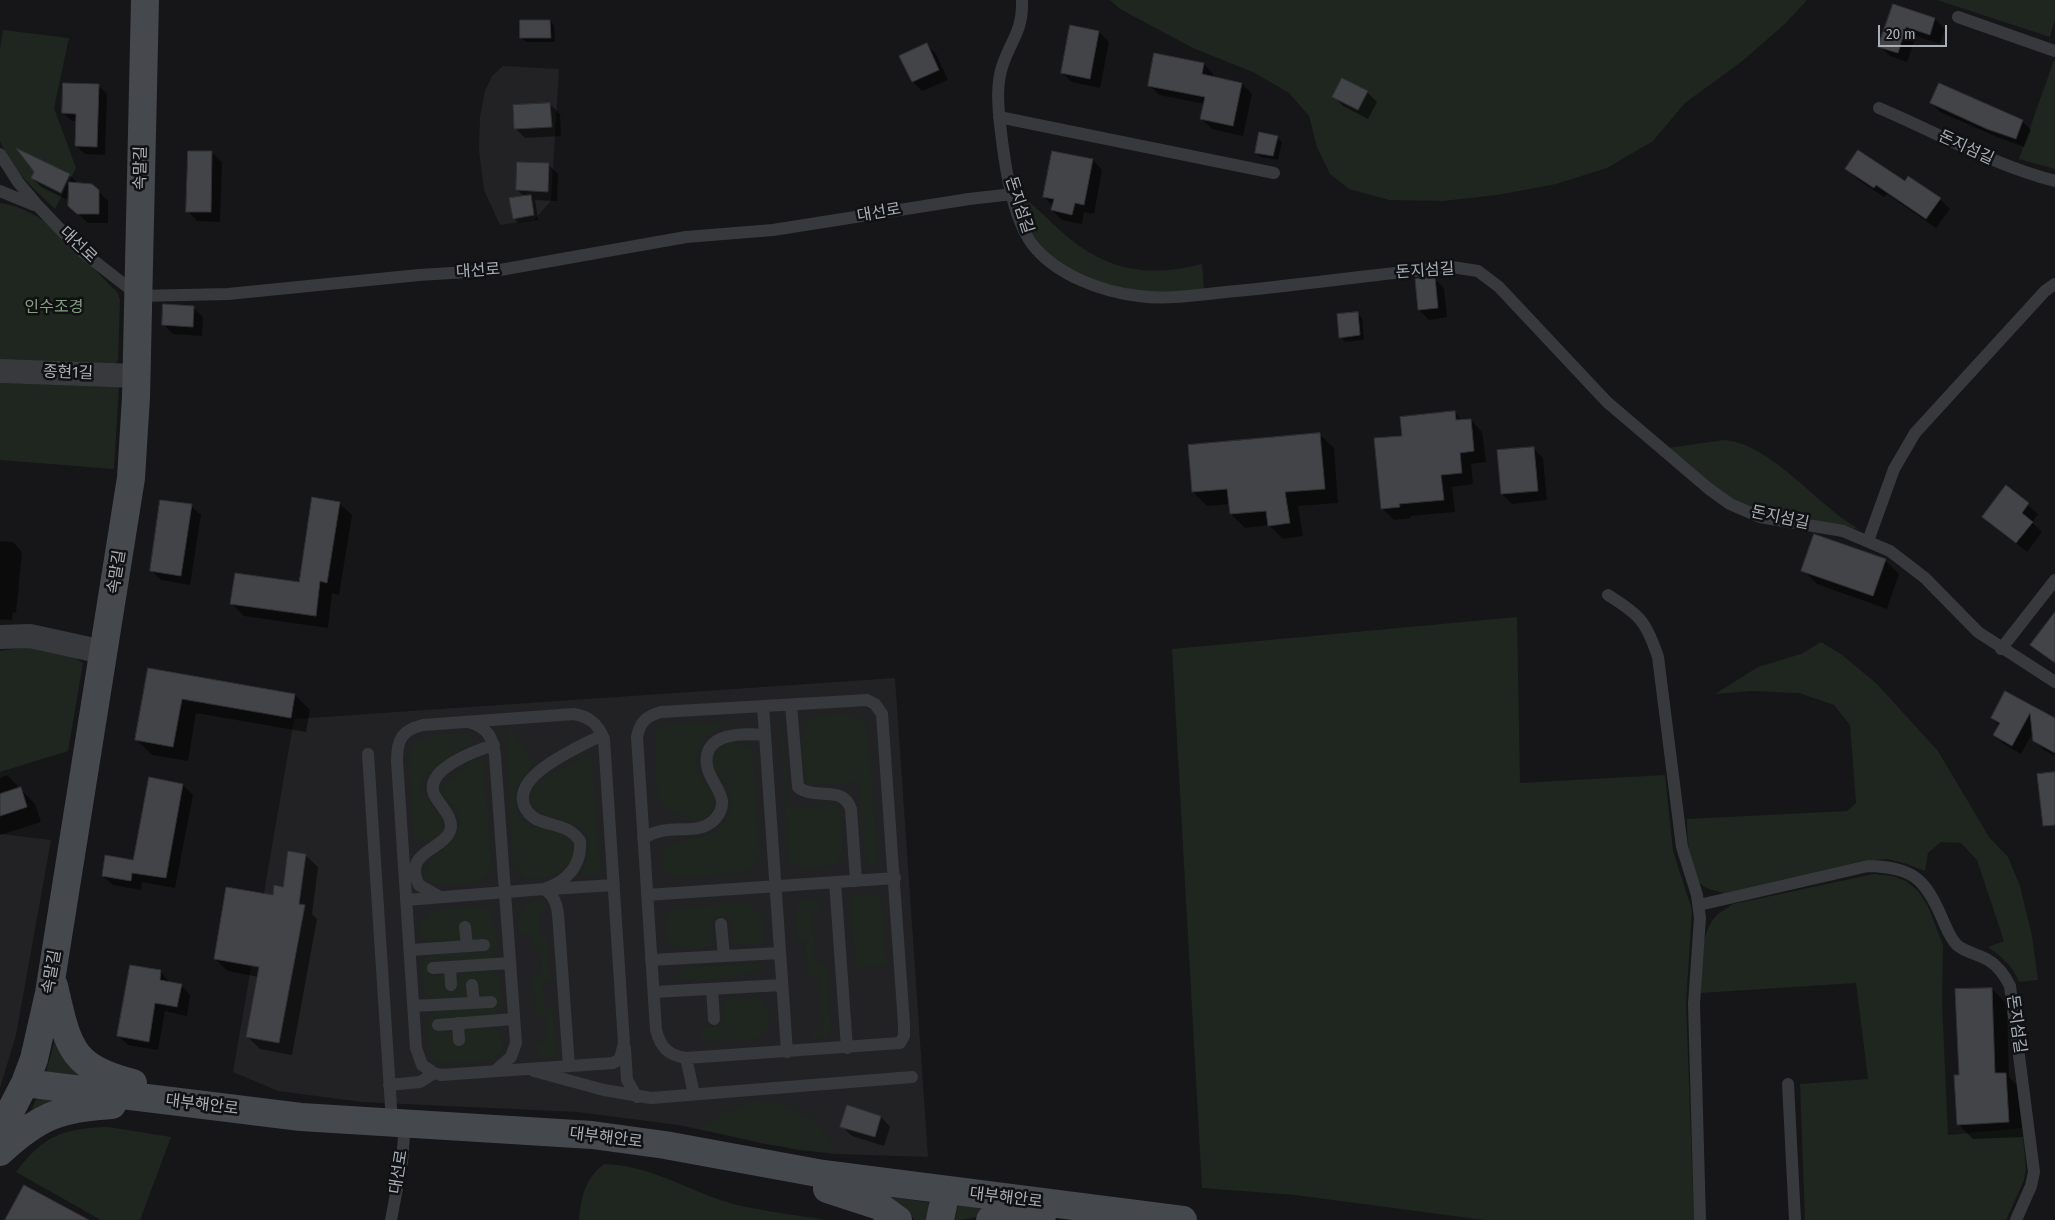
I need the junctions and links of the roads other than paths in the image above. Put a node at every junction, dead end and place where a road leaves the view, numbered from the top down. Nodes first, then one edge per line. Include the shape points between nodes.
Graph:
1 (145, 0) edge
2 (1022, 0) edge
3 (1958, 17) dead end
4 (2055, 50) edge
5 (1879, 108) dead end
6 (999, 116) junction
7 (0, 154) edge
8 (1274, 173) dead end
9 (2055, 181) edge
10 (0, 191) edge
11 (1013, 194) junction
12 (39, 207) junction
13 (2055, 284) edge
14 (138, 296) junction
15 (0, 370) edge
16 (137, 376) junction
17 (1868, 541) junction
18 (2055, 580) edge
19 (1608, 595) dead end
20 (0, 637) edge
21 (2001, 649) junction
22 (103, 652) junction
23 (2055, 682) edge
24 (790, 705) junction
25 (764, 706) junction
26 (468, 722) junction
27 (602, 735) junction
28 (765, 735) junction
29 (494, 745) junction
30 (368, 754) dead end
31 (643, 838) junction
32 (894, 878) junction
33 (856, 880) junction
34 (835, 882) junction
35 (614, 885) junction
36 (776, 886) junction
37 (544, 889) junction
38 (504, 892) junction
39 (647, 895) junction
40 (440, 897) junction
41 (406, 900) junction
42 (1699, 905) junction
43 (722, 924) dead end
44 (465, 927) dead end
45 (484, 945) dead end
46 (467, 946) junction
47 (410, 950) junction
48 (780, 953) junction
49 (724, 956) junction
50 (651, 960) junction
51 (510, 963) junction
52 (450, 967) junction
53 (433, 968) dead end
54 (52, 976) junction
55 (451, 985) dead end
56 (472, 985) dead end
57 (782, 985) junction
58 (712, 989) junction
59 (654, 992) junction
60 (491, 1002) dead end
61 (474, 1003) junction
62 (413, 1006) junction
63 (514, 1019) junction
64 (714, 1019) dead end
65 (458, 1023) junction
66 (438, 1024) dead end
67 (459, 1040) dead end
68 (624, 1043) junction
69 (847, 1048) junction
70 (787, 1052) junction
71 (686, 1058) junction
72 (569, 1066) junction
73 (530, 1069) junction
74 (495, 1072) junction
75 (434, 1073) junction
76 (912, 1077) dead end
77 (25, 1083) junction
78 (1788, 1084) dead end
79 (389, 1085) junction
80 (694, 1094) junction
81 (637, 1097) junction
82 (255, 1112) junction
83 (301, 1117) junction
84 (398, 1123) junction
85 (0, 1131) edge
86 (665, 1145) junction
87 (0, 1152) edge
88 (946, 1191) junction
89 (1097, 1209) junction
90 (391, 1220) edge
91 (898, 1220) edge
92 (940, 1220) edge
93 (990, 1220) edge
94 (1183, 1220) edge
95 (1700, 1220) edge
96 (1795, 1220) edge
97 (2016, 1220) edge

1 - 14 street, 속말길
2 - 6 lane, 돈지섬길 via 1020,28 999,78
3 - 4 lane
5 - 9 lane, 돈지섬길 via 1982,156
6 - 8 lane
6 - 11 lane, 돈지섬길
7 - 12 lane, 대선로
10 - 12 lane
11 - 14 lane, 대선로 via 969,198 773,230 686,238 500,270 228,294
11 - 17 lane, 돈지섬길 via 1022,224 1041,254 1076,277 1120,293 1163,297 1256,290 1435,269 1478,271 1499,287 1607,402 1730,504 1760,516 1820,526
12 - 14 lane, 대선로 via 80,250
13 - 17 lane via 1915,433 1894,469
14 - 16 street, 속말길
15 - 16 street, 종현1길
16 - 22 street, 속말길 via 129,488
17 - 21 lane, 돈지섬길 via 1909,563 1972,627
18 - 21 lane
19 - 42 lane via 1634,611 1648,628 1658,657 1682,847
20 - 22 street via 30,636
21 - 23 lane, 돈지섬길
22 - 54 street, 속말길
24 - 25 lane
24 - 32 lane via 867,700 880,708
24 - 33 lane via 798,787 812,794 843,796 849,801
25 - 28 lane
25 - 31 lane via 661,712 644,720 637,737
26 - 27 lane via 574,714 594,722
26 - 29 lane via 488,732
26 - 41 lane via 411,728 399,742 396,761
27 - 35 lane
27 - 37 lane via 541,769 526,785 522,800 529,814 535,819 569,829 580,841 579,859 571,872 563,881
28 - 31 lane via 728,736 718,739 712,746 706,765 722,801 720,810 708,824 698,829 663,830
28 - 36 lane
29 - 38 lane
29 - 40 lane via 460,759 442,771 434,783 435,794 448,816 451,830 448,836 425,852 415,873 419,885
30 - 79 lane, 대선로
31 - 39 lane
32 - 33 lane
32 - 69 lane via 904,1036 894,1044
33 - 34 lane
34 - 36 lane
34 - 69 lane
35 - 37 lane
35 - 68 lane
36 - 39 lane
36 - 48 lane
37 - 38 lane
37 - 72 lane via 551,894 557,906
38 - 40 lane
38 - 51 lane
39 - 50 lane
40 - 41 lane
41 - 47 lane
42 - 95 lane via 1694,1004
42 - 97 lane, 돈지섬길 via 1868,866 1892,866 1925,885 1957,945 1988,960 2004,973 2010,986 2034,1172
43 - 49 lane
44 - 46 lane
45 - 46 lane
46 - 47 lane
47 - 62 lane
48 - 49 lane
48 - 57 lane
49 - 50 lane
50 - 59 lane
51 - 52 lane
51 - 63 lane
52 - 53 lane
52 - 55 lane
54 - 77 street, 속말길
54 - 82 street via 72,1049 96,1071 136,1084 241,1102
56 - 61 lane
57 - 58 lane
57 - 70 lane
58 - 59 lane
58 - 64 lane
59 - 71 lane via 660,1043 666,1051
60 - 61 lane
61 - 62 lane
62 - 75 lane via 418,1057 422,1065
63 - 65 lane
63 - 74 lane via 515,1051
65 - 66 lane
65 - 67 lane
68 - 72 lane via 620,1059 613,1063
68 - 81 lane via 627,1080
69 - 70 lane
70 - 71 lane
71 - 80 lane
72 - 73 lane
73 - 74 lane
73 - 81 lane
74 - 75 lane
75 - 79 lane via 420,1082
76 - 80 lane
77 - 82 street, 대부해안로
77 - 85 street, 속말길
78 - 96 lane
79 - 84 lane, 대선로
80 - 81 lane
82 - 83 street, 대부해안로
83 - 84 street, 대부해안로
83 - 87 street via 276,1125 112,1105 72,1109 30,1126
84 - 86 street, 대부해안로 via 592,1135
84 - 90 lane, 대선로 via 402,1162
86 - 88 street, 대부해안로 via 782,1168
86 - 91 street via 722,1168 821,1187 866,1200
88 - 89 street, 대부해안로
88 - 92 street
89 - 93 street
89 - 94 street, 대부해안로

